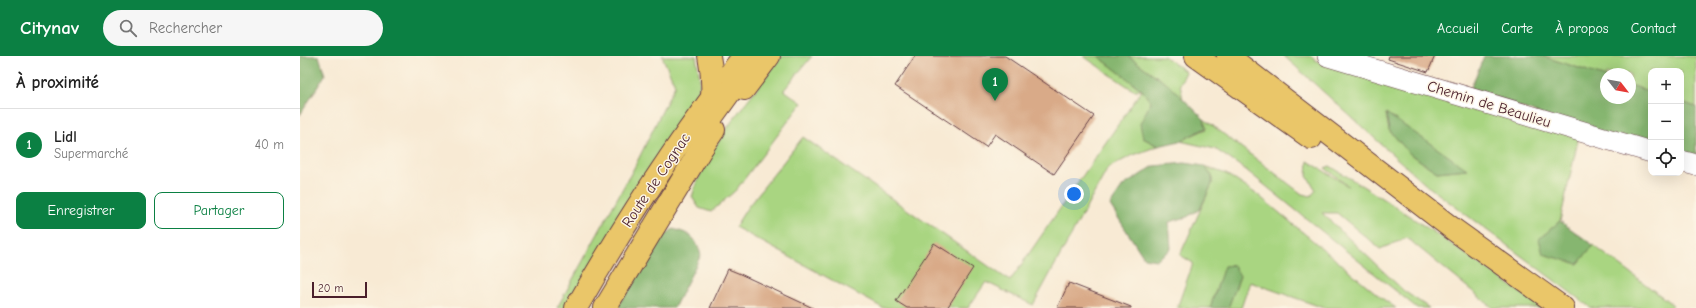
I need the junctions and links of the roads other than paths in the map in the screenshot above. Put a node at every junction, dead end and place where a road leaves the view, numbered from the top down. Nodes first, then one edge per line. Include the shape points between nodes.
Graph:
1 (709, 56) edge
2 (744, 56) edge
3 (749, 56) edge
4 (769, 56) edge
5 (1196, 56) edge
6 (1228, 56) edge
7 (1254, 56) edge
8 (1328, 56) edge
9 (712, 97) junction
10 (703, 146) junction
11 (1648, 151) edge
12 (1684, 162) edge
13 (1696, 165) edge
14 (1453, 229) junction
15 (576, 308) edge
16 (605, 308) edge
17 (1563, 308) edge

1 - 9 main road
2 - 9 main road, Route de Cognac
3 - 10 main road via 751,63 709,121
4 - 10 main road, Route de Cognac
5 - 14 main road via 1337,156
6 - 14 main road
7 - 14 main road via 1397,168
8 - 11 street, Chemin de Beaulieu
9 - 15 main road, Route de Cognac via 623,230
10 - 16 main road, Route de Cognac
12 - 13 street
14 - 17 main road

